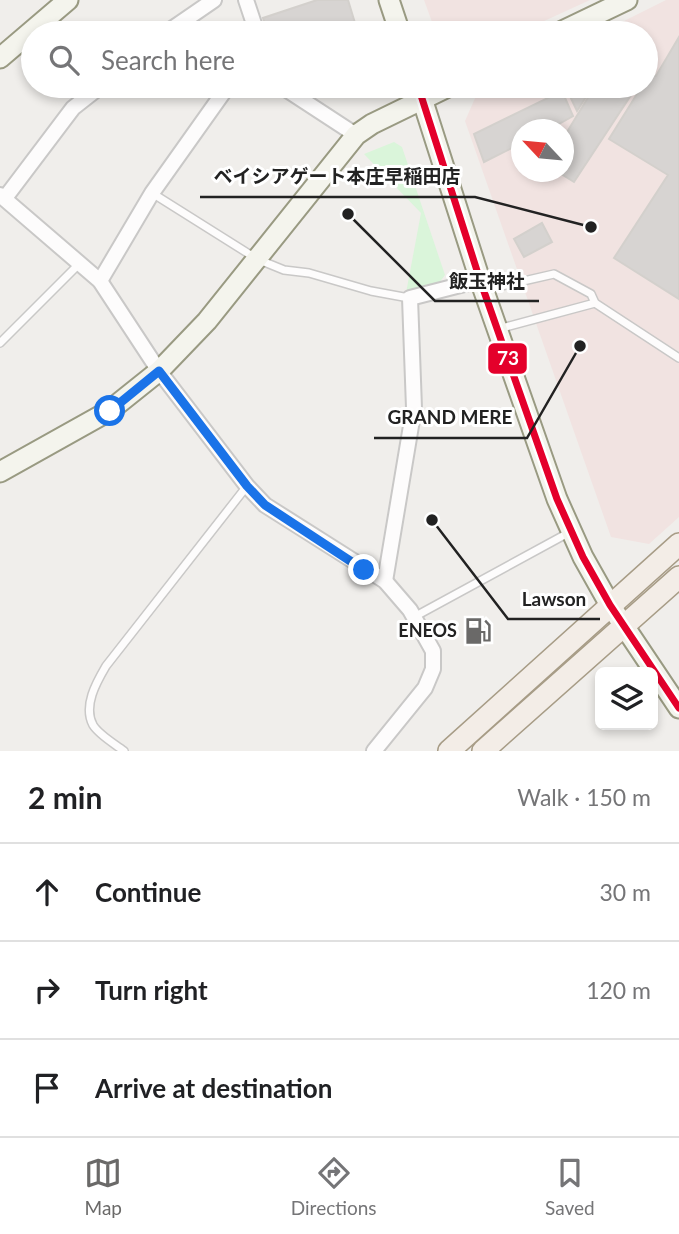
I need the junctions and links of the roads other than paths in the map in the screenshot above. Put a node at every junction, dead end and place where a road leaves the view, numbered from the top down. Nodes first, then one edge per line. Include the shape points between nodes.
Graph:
1 (214, 0) edge
2 (246, 0) edge
3 (389, 0) edge
4 (627, 0) edge
5 (62, 2) edge
6 (41, 21) edge
7 (183, 21) edge
8 (253, 21) edge
9 (396, 21) edge
10 (583, 21) edge
11 (21, 39) edge
12 (0, 58) edge
13 (86, 98) edge
14 (220, 98) edge
15 (299, 98) edge
16 (413, 98) edge
17 (423, 98) edge
18 (356, 135) junction
19 (152, 193) junction
20 (2, 196) edge
21 (257, 260) junction
22 (80, 263) junction
23 (100, 281) junction
24 (482, 285) junction
25 (410, 298) junction
26 (596, 303) junction
27 (497, 329) junction
28 (0, 343) edge
29 (679, 358) edge
30 (159, 371) junction
31 (0, 472) edge
32 (247, 486) junction
33 (571, 531) junction
34 (679, 544) edge
35 (679, 577) edge
36 (385, 581) junction
37 (610, 605) junction
38 (414, 617) junction
39 (624, 626) junction
40 (679, 708) edge
41 (124, 751) edge
42 (374, 751) edge
43 (449, 751) edge
44 (483, 751) edge

1 - 7 street
2 - 8 street
3 - 9 street
4 - 10 street
5 - 6 street
11 - 12 street
13 - 20 street
14 - 19 street
15 - 18 street
16 - 18 street
17 - 24 street
18 - 21 street
19 - 21 lane
19 - 23 street
20 - 22 street
21 - 25 lane
21 - 30 street
22 - 23 street
22 - 28 lane
23 - 30 street
24 - 25 street
24 - 26 lane via 554,274 591,294
24 - 27 street
25 - 36 street via 414,408
26 - 27 lane
26 - 29 lane
27 - 33 street
30 - 31 street via 110,411
30 - 32 street
32 - 36 street via 265,505
32 - 41 lane via 95,684 89,707 94,726
33 - 37 street
33 - 38 lane
34 - 37 main road
35 - 39 main road
36 - 38 street
37 - 39 street
37 - 43 main road
38 - 42 street via 433,651 433,669 425,688
39 - 40 street
39 - 44 main road

